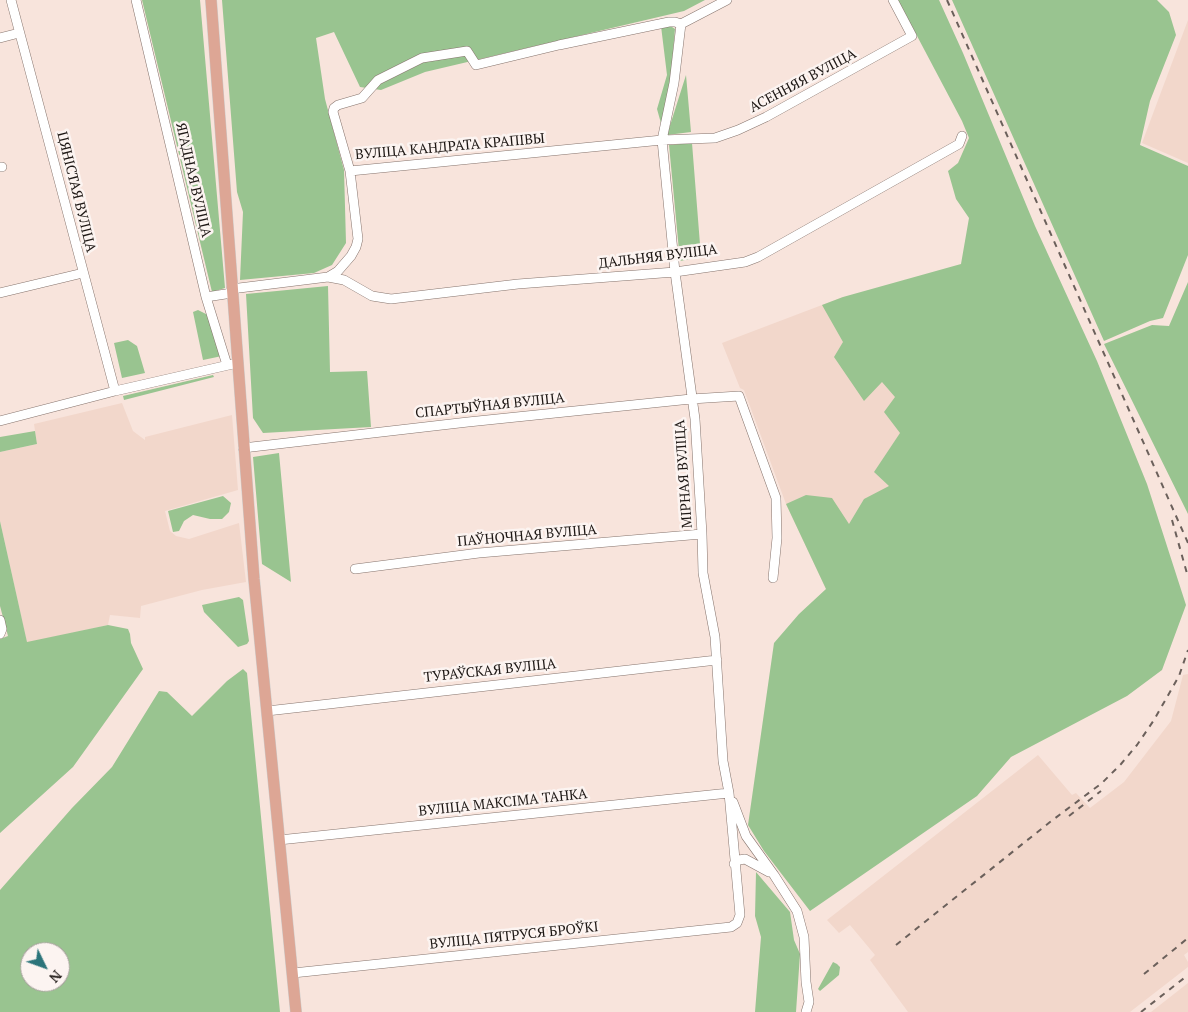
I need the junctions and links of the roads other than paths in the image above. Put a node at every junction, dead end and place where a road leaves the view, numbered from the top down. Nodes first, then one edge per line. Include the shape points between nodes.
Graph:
1 (11, 0) edge
2 (136, 0) edge
3 (211, 0) edge
4 (727, 0) edge
5 (893, 0) edge
6 (681, 24) junction
7 (19, 33) junction
8 (0, 38) edge
9 (962, 136) dead end
10 (662, 140) junction
11 (350, 171) junction
12 (675, 272) junction
13 (82, 273) junction
14 (328, 277) junction
15 (231, 291) junction
16 (0, 293) edge
17 (206, 297) junction
18 (232, 364) junction
19 (115, 391) junction
20 (691, 399) junction
21 (0, 421) edge
22 (243, 448) junction
23 (702, 534) junction
24 (356, 569) dead end
25 (773, 578) dead end
26 (0, 620) edge
27 (0, 634) edge
28 (716, 660) junction
29 (267, 711) junction
30 (729, 793) junction
31 (279, 840) junction
32 (734, 864) junction
33 (774, 874) junction
34 (738, 923) joint
35 (292, 973) junction
36 (296, 1012) edge
37 (806, 1012) edge

1 - 7 street, ЦЯНІСТАЯ ВУЛІЦА
2 - 17 street, ЯГАДНАЯ ВУЛІЦА
3 - 15 main road
4 - 6 street
5 - 10 street, АСЕННЯЯ ВУЛІЦА via 912,36 738,130 715,138
6 - 10 street, МІРНАЯ ВУЛІЦА via 674,83
6 - 11 street, ВУЛІЦА КАНДРАТА КРАПІВЫ via 669,22 476,65 467,51 422,58 378,80 362,98 334,108
7 - 8 street
7 - 13 street, ЦЯНІСТАЯ ВУЛІЦА
9 - 12 street, ДАЛЬНЯЯ ВУЛІЦА via 959,144 758,258
10 - 11 street, ВУЛІЦА КАНДРАТА КРАПІВЫ
10 - 12 street, МІРНАЯ ВУЛІЦА
11 - 14 street via 358,239 356,247 338,271
12 - 14 street, ДАЛЬНЯЯ ВУЛІЦА via 518,284 391,299 372,296 344,280
12 - 20 street, МІРНАЯ ВУЛІЦА
13 - 16 street
13 - 19 street, ЦЯНІСТАЯ ВУЛІЦА
14 - 15 street
15 - 17 street
15 - 18 main road
17 - 18 street, ЯГАДНАЯ ВУЛІЦА
18 - 19 street
18 - 22 main road
19 - 21 street
20 - 22 street, СПАРТЫЎНАЯ ВУЛІЦА
20 - 23 street, МІРНАЯ ВУЛІЦА
20 - 25 street, СПАРТЫЎНАЯ ВУЛІЦА via 740,396 776,498
22 - 29 main road
23 - 24 street, ПАЎНОЧНАЯ ВУЛІЦА via 479,553
23 - 28 street, МІРНАЯ ВУЛІЦА via 703,573 714,626
26 - 27 street
28 - 29 street, ТУРАЎСКАЯ ВУЛІЦА
28 - 30 street, МІРНАЯ ВУЛІЦА via 723,761
29 - 31 main road
30 - 31 street, ВУЛІЦА МАКСІМА ТАНКА
30 - 32 street, МІРНАЯ ВУЛІЦА
30 - 33 street via 746,836
31 - 35 main road
32 - 33 street via 745,859
32 - 34 street, МІРНАЯ ВУЛІЦА via 740,915
33 - 37 street via 793,903 802,928 809,1002
34 - 35 street, ВУЛІЦА ПЯТРУСЯ БРОЎКІ via 731,927
35 - 36 main road

